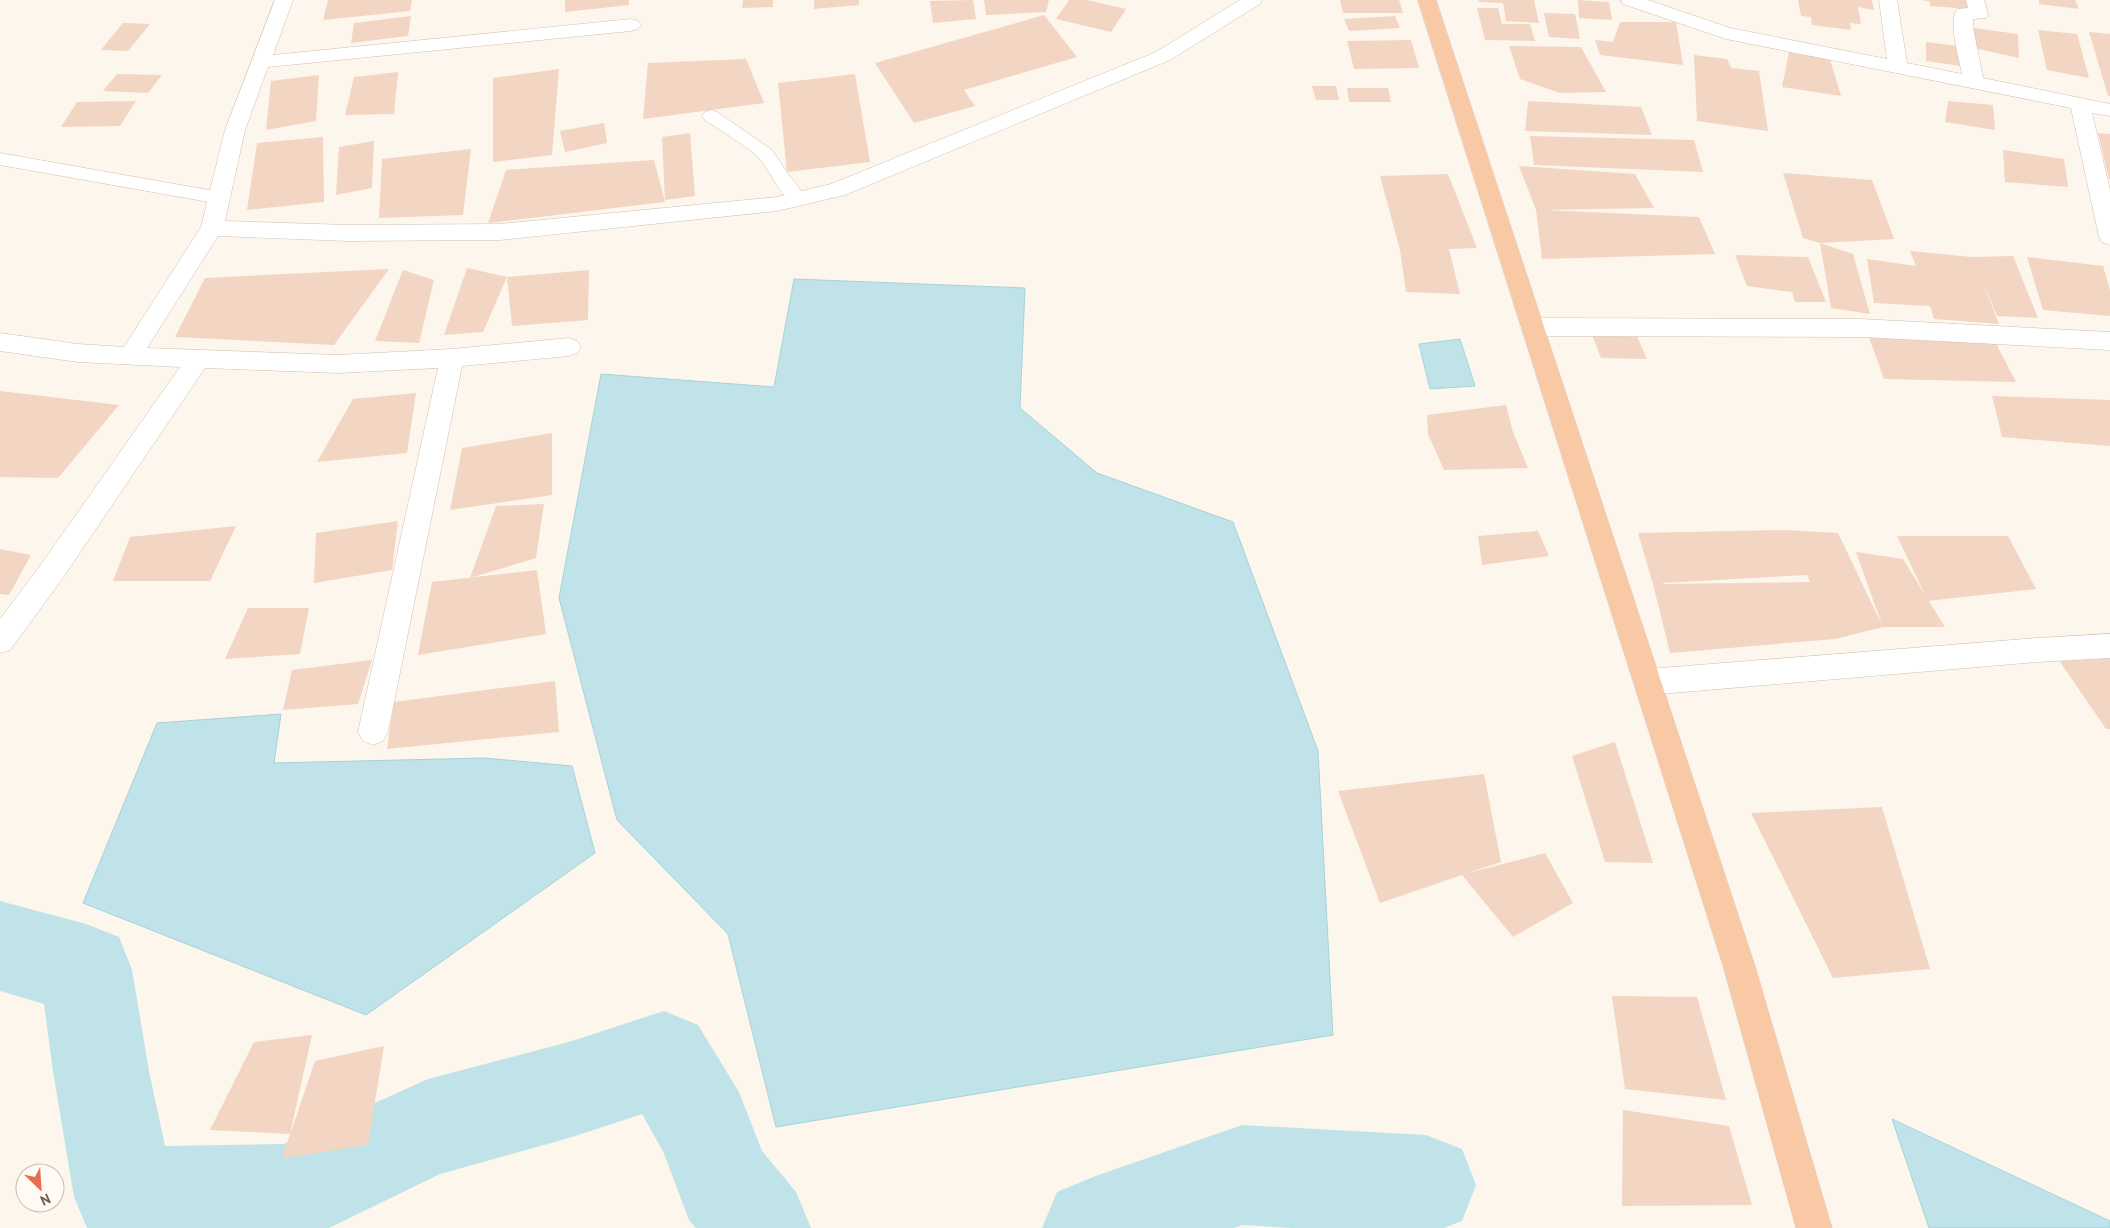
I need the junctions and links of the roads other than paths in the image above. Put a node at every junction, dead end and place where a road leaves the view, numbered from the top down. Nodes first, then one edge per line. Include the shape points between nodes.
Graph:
1 (284, 0) edge
2 (1253, 0) edge
3 (1427, 0) edge
4 (1630, 0) edge
5 (1888, 0) edge
6 (1975, 0) edge
7 (631, 25) dead end
8 (261, 62) junction
9 (1898, 69) junction
10 (1974, 84) junction
11 (2080, 104) junction
12 (2110, 110) edge
13 (712, 116) dead end
14 (0, 159) edge
15 (220, 198) junction
16 (799, 200) junction
17 (212, 228) junction
18 (2110, 237) edge
19 (1532, 327) junction
20 (2110, 341) edge
21 (0, 342) edge
22 (570, 347) dead end
23 (130, 356) junction
24 (452, 358) junction
25 (198, 359) junction
26 (0, 641) edge
27 (2110, 646) edge
28 (1648, 682) junction
29 (373, 732) dead end
30 (1814, 1228) edge

1 - 8 street
2 - 16 street via 1163,56 837,190
3 - 19 highway
4 - 9 street via 1726,33
5 - 9 street
6 - 10 street via 1979,14 1964,13 1963,27
7 - 8 street
8 - 15 street via 230,144
9 - 10 street
10 - 11 street
11 - 12 street
11 - 18 street
13 - 16 lane via 766,154
14 - 15 lane
15 - 17 street
16 - 17 street via 500,232 348,233
17 - 23 street
19 - 20 street via 1861,328
19 - 28 highway
21 - 23 street via 78,353
22 - 24 street
23 - 25 street
24 - 25 street via 338,364
24 - 29 street
25 - 26 street
27 - 28 street
28 - 30 highway via 1739,966

